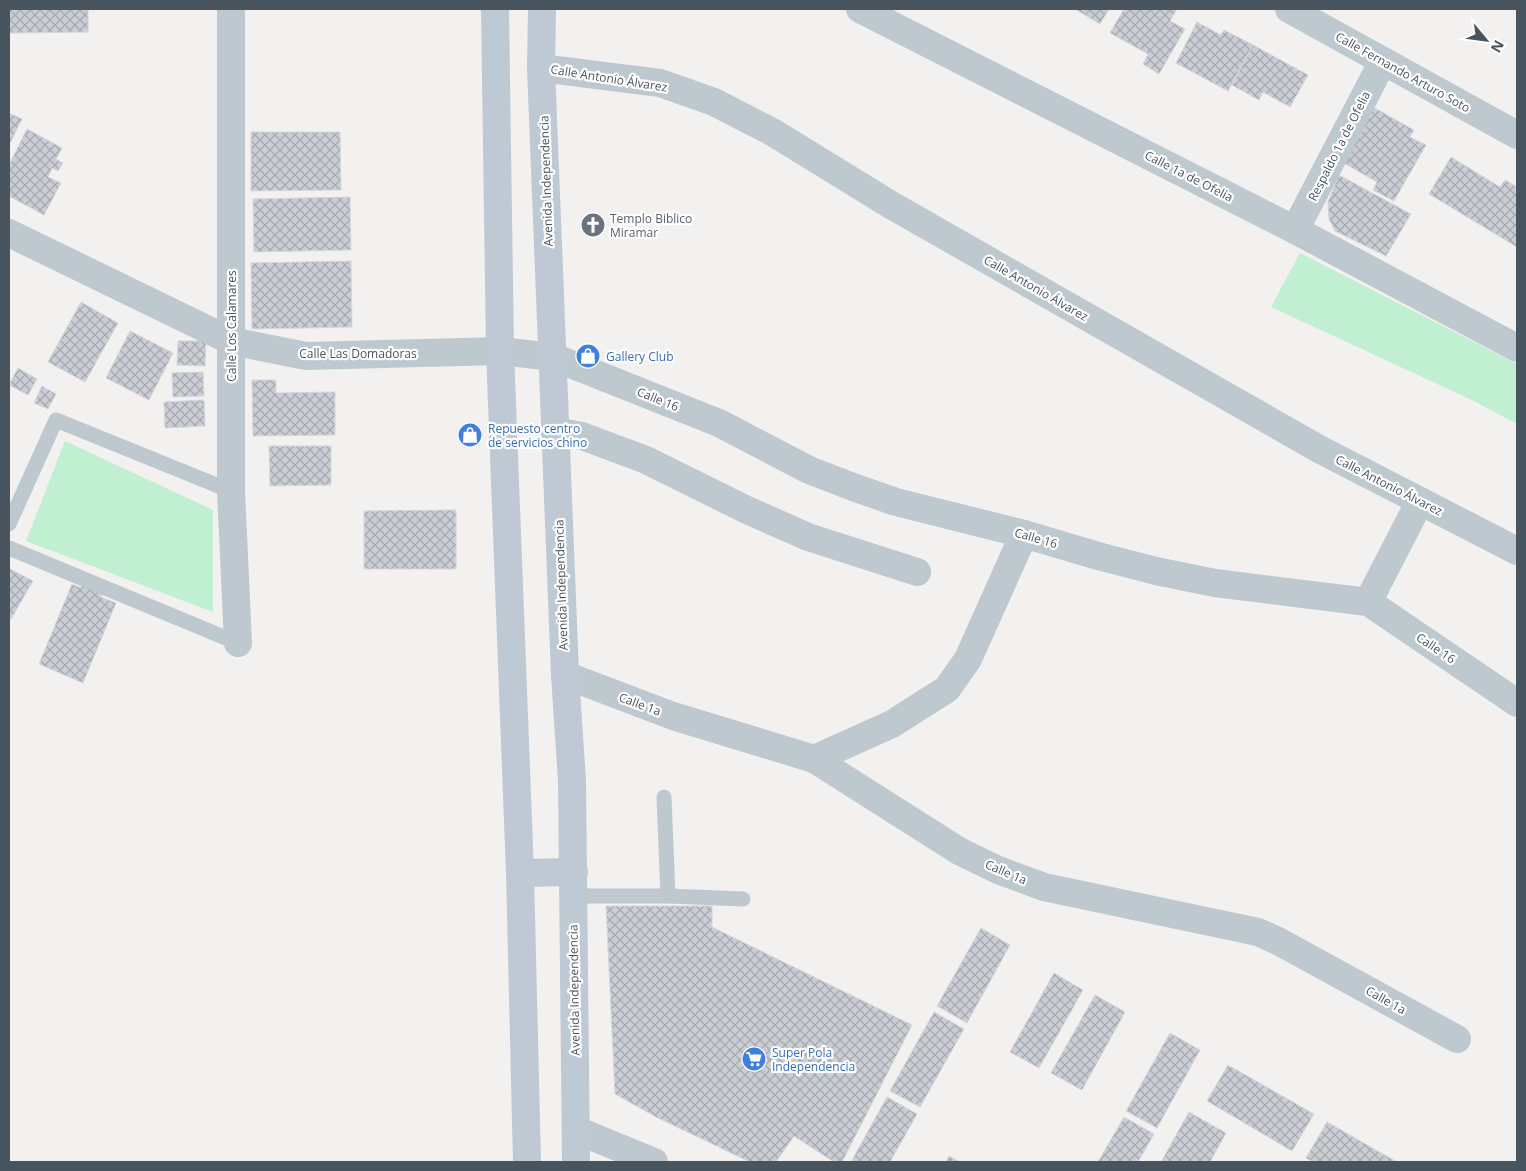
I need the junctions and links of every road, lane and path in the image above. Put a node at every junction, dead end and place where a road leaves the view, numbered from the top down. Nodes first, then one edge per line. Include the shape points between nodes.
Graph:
1 (231, 9) edge
2 (495, 9) edge
3 (542, 9) edge
4 (860, 9) edge
5 (1289, 9) edge
6 (1383, 61) junction
7 (541, 68) junction
8 (1517, 134) edge
9 (1295, 230) junction
10 (9, 233) edge
11 (231, 341) junction
12 (1517, 348) edge
13 (500, 351) junction
14 (553, 357) junction
15 (555, 431) junction
16 (231, 491) junction
17 (1420, 501) junction
18 (9, 524) edge
19 (1024, 534) junction
20 (9, 548) edge
21 (1517, 551) edge
22 (917, 572) dead end
23 (1368, 602) junction
24 (238, 643) joint
25 (565, 676) junction
26 (1517, 703) edge
27 (814, 759) junction
28 (664, 798) dead end
29 (520, 873) junction
30 (573, 884) junction
31 (668, 896) junction
32 (743, 899) dead end
33 (1457, 1038) dead end
34 (576, 1130) junction
35 (528, 1162) edge
36 (576, 1162) edge
37 (654, 1162) edge

1 - 11 street, Calle Los Calamares
2 - 13 main road
3 - 7 main road, Avenida Independencia
4 - 9 street, Calle 1a de Ofelia
5 - 6 street, Calle Fernando Arturo Soto
6 - 8 street, Calle Fernando Arturo Soto
6 - 9 street, Respaldo 1a de Ofelia
7 - 14 main road, Avenida Independencia
7 - 17 street, Calle Antonio Álvarez via 660,83 714,102 774,133 891,205 1319,449
9 - 12 street, Calle 1a de Ofelia
10 - 11 street, Calle Las Domadoras
11 - 13 street, Calle Las Domadoras via 306,356
11 - 16 street, Calle Los Calamares
13 - 14 street, Calle Las Domadoras
13 - 29 main road
14 - 15 main road, Avenida Independencia
14 - 19 street, Calle 16 via 719,423 809,470 852,487 896,502
15 - 22 street via 582,436 646,460 808,537
15 - 25 main road, Avenida Independencia
16 - 18 lane via 56,420
16 - 24 street, Calle Los Calamares
17 - 21 street, Calle Antonio Álvarez
17 - 23 street
19 - 23 street, Calle 16 via 1108,559 1215,583
19 - 27 street via 968,659 947,689 892,724
20 - 24 lane
23 - 26 street, Calle 16
25 - 27 street, Calle 1a via 673,716
25 - 30 main road, Avenida Independencia via 572,781
27 - 33 street, Calle 1a via 959,851 998,870 1044,887 1258,932
28 - 31 lane
29 - 30 main road
29 - 35 main road
30 - 31 lane
30 - 34 main road, Avenida Independencia
31 - 32 lane
34 - 36 main road, Avenida Independencia
34 - 37 street

